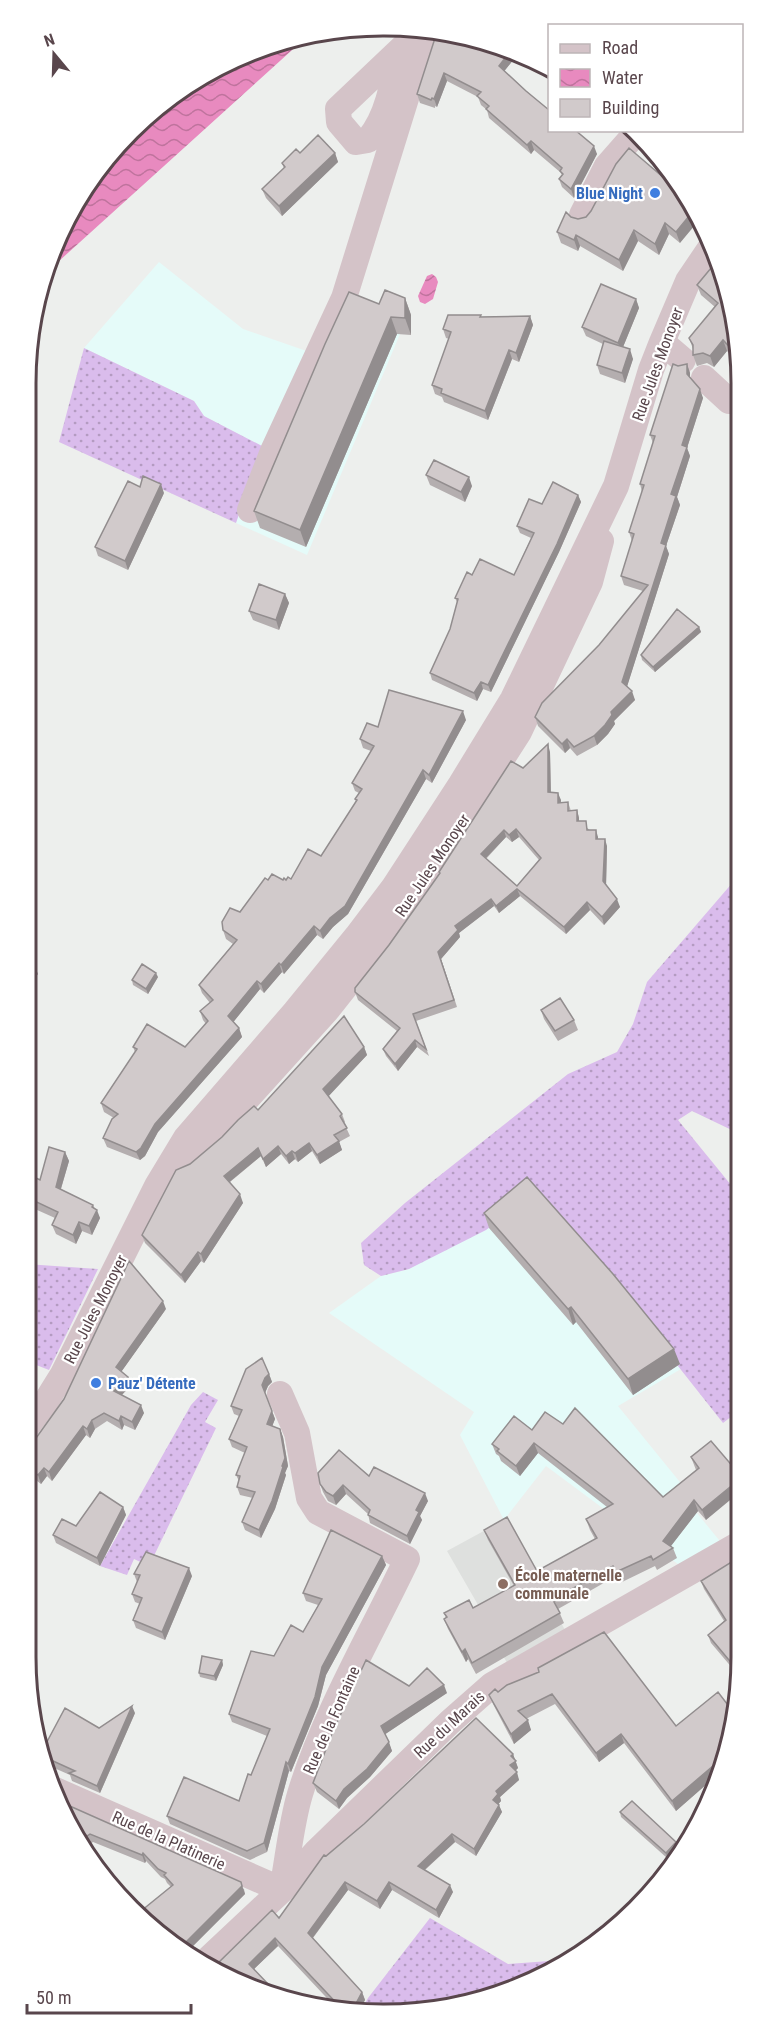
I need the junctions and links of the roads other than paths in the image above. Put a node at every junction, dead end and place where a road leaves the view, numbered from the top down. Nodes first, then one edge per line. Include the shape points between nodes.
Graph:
1 (413, 38) edge
2 (425, 39) edge
3 (398, 52) dead end
4 (630, 139) edge
5 (582, 214) dead end
6 (706, 254) edge
7 (662, 342) junction
8 (683, 360) dead end
9 (704, 378) dead end
10 (729, 401) dead end
11 (250, 510) dead end
12 (280, 1394) dead end
13 (36, 1415) edge
14 (731, 1549) edge
15 (64, 1794) edge
16 (282, 1890) junction
17 (210, 1957) edge

1 - 3 street
2 - 11 street via 344,298
4 - 5 street via 607,166
6 - 7 street, Rue Jules Monoyer via 688,281
7 - 8 street
7 - 13 street, Rue Jules Monoyer via 590,582 519,732 380,943 327,1010 215,1134 157,1186 63,1374
9 - 10 street
12 - 16 street, Rue de la Fontaine via 297,1433 312,1505 318,1512 407,1559 314,1754 299,1796
14 - 16 street, Rue du Marais via 492,1685 344,1824
15 - 16 street, Rue de la Platinerie
16 - 17 street, Rue du Marais

